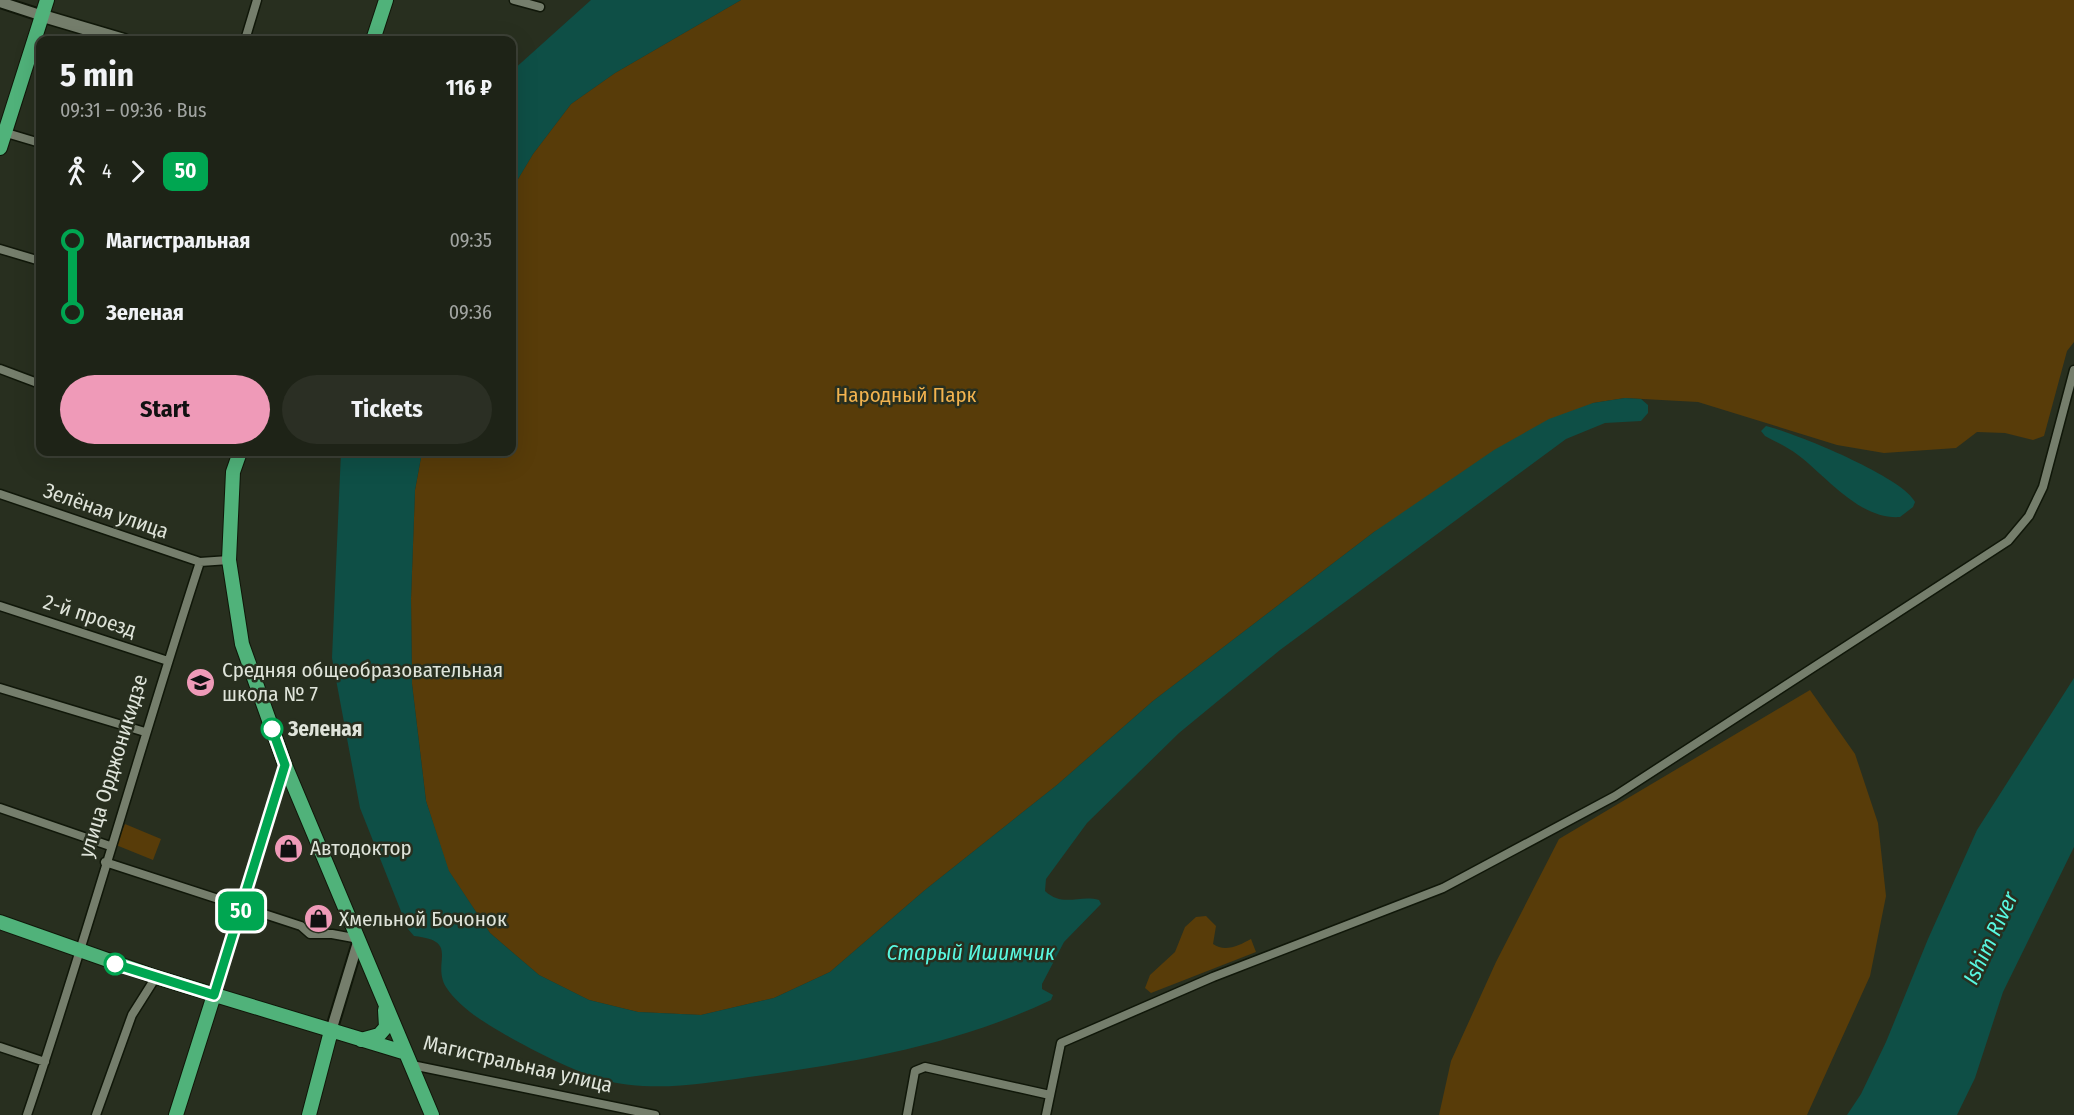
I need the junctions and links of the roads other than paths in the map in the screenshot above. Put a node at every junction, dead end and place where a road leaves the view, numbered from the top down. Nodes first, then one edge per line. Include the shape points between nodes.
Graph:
1 (47, 0) edge
2 (257, 0) edge
3 (386, 0) edge
4 (514, 0) edge
5 (0, 2) edge
6 (540, 7) dead end
7 (43, 16) junction
8 (36, 36) edge
9 (36, 36) edge
10 (110, 36) edge
11 (246, 36) edge
12 (374, 36) edge
13 (3, 132) edge
14 (36, 142) edge
15 (0, 148) edge
16 (0, 249) edge
17 (36, 260) edge
18 (0, 369) edge
19 (2074, 370) edge
20 (36, 382) edge
21 (2067, 392) junction
22 (2074, 399) edge
23 (239, 456) edge
24 (0, 494) edge
25 (229, 561) junction
26 (200, 562) junction
27 (0, 606) edge
28 (168, 661) junction
29 (0, 688) edge
30 (145, 732) junction
31 (285, 765) junction
32 (0, 808) edge
33 (110, 846) junction
34 (105, 862) junction
35 (243, 906) junction
36 (0, 922) edge
37 (359, 939) junction
38 (81, 952) junction
39 (156, 977) junction
40 (214, 995) junction
41 (385, 1000) junction
42 (331, 1031) junction
43 (362, 1040) junction
44 (0, 1047) edge
45 (403, 1052) junction
46 (45, 1062) junction
47 (1050, 1095) junction
48 (27, 1115) edge
49 (96, 1115) edge
50 (176, 1115) edge
51 (309, 1115) edge
52 (432, 1115) edge
53 (655, 1115) edge
54 (907, 1115) edge
55 (1046, 1115) edge

1 - 7 main road
2 - 11 street
3 - 12 main road
4 - 6 street
5 - 7 street
7 - 8 main road
7 - 10 main road
9 - 13 main road
13 - 14 street
13 - 15 main road
16 - 17 street
18 - 20 street
19 - 21 street
21 - 22 street
21 - 47 street via 2043,487 2029,516 2008,541 1616,796 1443,888 1213,977 1061,1043
23 - 25 main road via 234,472
24 - 26 street, Зелёная улица
25 - 26 street
25 - 31 main road via 242,644
26 - 28 street, улица Орджоникидзе
27 - 28 street, 2-й проезд
28 - 30 street, улица Орджоникидзе
29 - 30 street
30 - 33 street, улица Орджоникидзе
31 - 35 street
31 - 37 main road
32 - 33 street
33 - 34 street, улица Орджоникидзе
34 - 35 street
34 - 38 street, улица Орджоникидзе
35 - 37 street via 301,926 310,934
35 - 40 street
36 - 38 main road, Магистральная улица
37 - 41 main road
37 - 42 street
38 - 39 main road, Магистральная улица
38 - 46 street, улица Орджоникидзе
39 - 40 main road, Магистральная улица
39 - 49 street via 132,1015
40 - 42 main road, Магистральная улица
40 - 50 main road
41 - 43 main road via 386,1027 379,1035
41 - 45 main road
42 - 43 main road, Магистральная улица
42 - 51 main road
43 - 45 main road, Магистральная улица
44 - 46 street
45 - 52 main road
45 - 53 street, Магистральная улица via 412,1065
46 - 48 street, улица Орджоникидзе
47 - 54 street via 925,1067 915,1071
47 - 55 street

